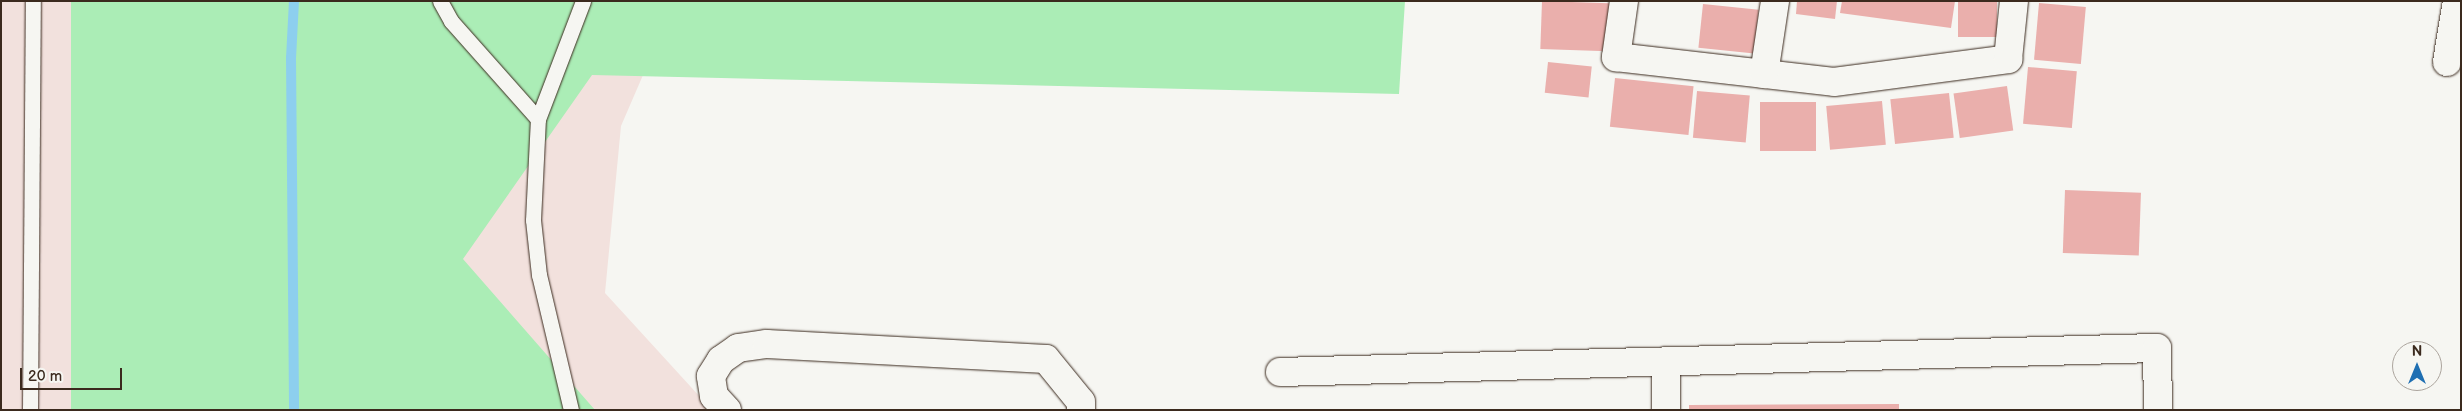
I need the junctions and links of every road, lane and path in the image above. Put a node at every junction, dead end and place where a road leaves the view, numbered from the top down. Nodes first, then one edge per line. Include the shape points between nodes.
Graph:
1 (33, 1) edge
2 (440, 1) edge
3 (583, 1) edge
4 (1624, 1) edge
5 (1775, 1) edge
6 (2014, 1) edge
7 (2457, 1) edge
8 (2447, 62) dead end
9 (1764, 74) junction
10 (538, 119) junction
11 (1666, 361) junction
12 (1280, 372) dead end
13 (30, 410) edge
14 (571, 410) edge
15 (727, 410) edge
16 (1081, 410) edge
17 (1666, 410) edge
18 (2158, 410) edge

1 - 13 lane
2 - 10 lane via 451,21
3 - 10 lane
4 - 9 street via 1616,57
5 - 9 street
6 - 9 street via 2008,59 1834,82
7 - 8 street
10 - 14 lane via 534,220 539,276
11 - 12 street
11 - 17 street
11 - 18 street via 2157,348
15 - 16 street via 714,396 711,376 721,360 738,348 767,344 1046,359 1081,402

